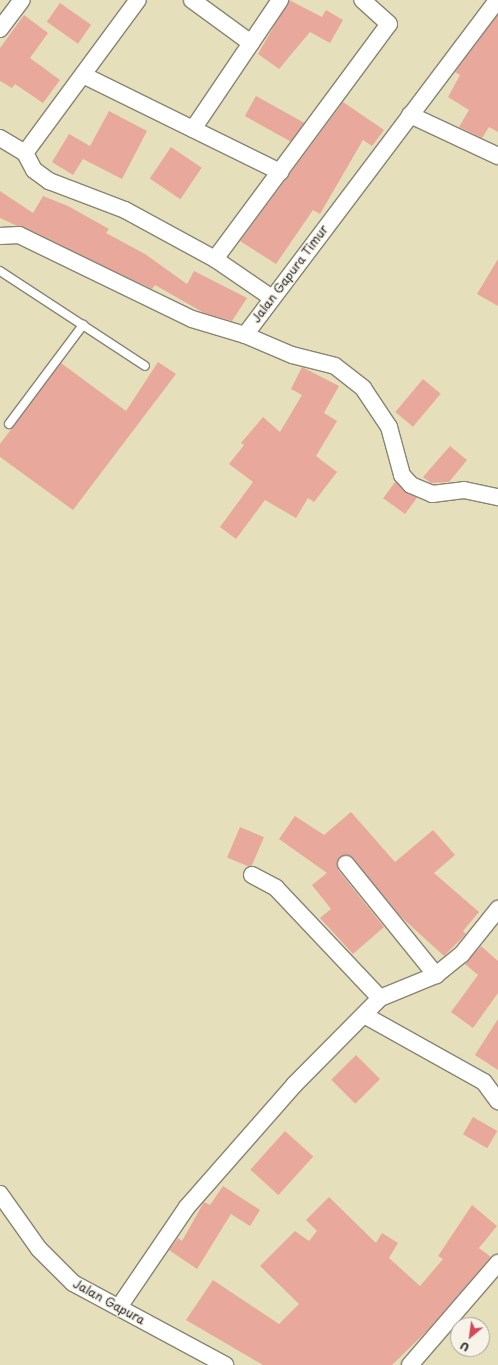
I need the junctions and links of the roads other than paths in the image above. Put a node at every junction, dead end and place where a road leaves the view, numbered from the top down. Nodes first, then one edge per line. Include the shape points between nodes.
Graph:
1 (22, 0) edge
2 (138, 0) edge
3 (192, 0) edge
4 (280, 0) edge
5 (362, 0) edge
6 (497, 0) edge
7 (3, 20) edge
8 (251, 43) junction
9 (83, 75) junction
10 (410, 115) junction
11 (193, 129) junction
12 (0, 138) edge
13 (25, 153) junction
14 (498, 156) edge
15 (280, 172) junction
16 (0, 236) edge
17 (215, 259) junction
18 (0, 271) edge
19 (272, 298) junction
20 (83, 325) junction
21 (245, 335) junction
22 (145, 366) dead end
23 (8, 424) dead end
24 (498, 496) edge
25 (346, 864) dead end
26 (252, 875) dead end
27 (498, 909) edge
28 (436, 975) junction
29 (380, 998) junction
30 (364, 1015) junction
31 (498, 1101) edge
32 (0, 1194) edge
33 (498, 1264) edge
34 (119, 1307) junction
35 (225, 1365) edge
36 (410, 1365) edge

1 - 7 street
2 - 9 street
3 - 8 street
4 - 8 street
5 - 15 street via 388,24
6 - 10 street, Jalan Gapura Timur
8 - 11 street
9 - 11 street
9 - 13 street
10 - 14 street
10 - 19 street, Jalan Gapura Timur
11 - 15 street
12 - 13 street
13 - 17 street via 34,170 49,181 125,210
15 - 17 street
16 - 21 street, Jalan Gapura Timur via 19,235 192,319
17 - 19 street
18 - 20 lane
19 - 21 street, Jalan Gapura Timur
20 - 22 lane
20 - 23 lane
21 - 24 street via 292,355 336,366 364,388 389,427 402,475 411,485 432,494 464,490
25 - 28 street
26 - 29 street via 276,888
27 - 28 street via 462,954
28 - 29 street
29 - 30 street
30 - 31 street via 484,1082
30 - 34 street via 234,1150 187,1207
32 - 34 street, Jalan Gapura via 39,1250 73,1283
33 - 36 street
34 - 35 street, Jalan Gapura

